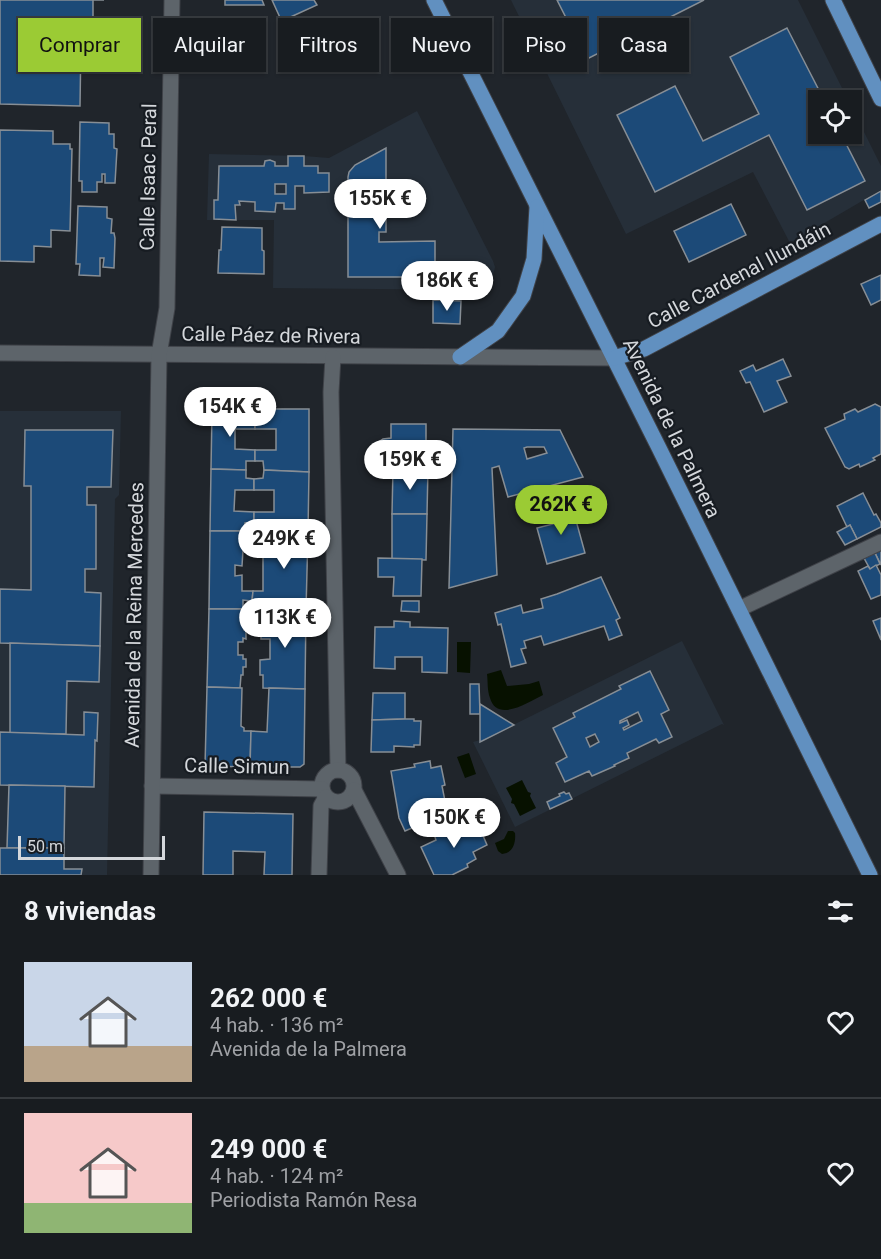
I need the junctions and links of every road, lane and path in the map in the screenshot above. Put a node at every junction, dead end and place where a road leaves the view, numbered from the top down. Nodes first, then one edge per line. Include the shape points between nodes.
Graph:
1 (172, 0) edge
2 (434, 0) edge
3 (833, 0) edge
4 (881, 99) edge
5 (537, 204) junction
6 (881, 224) edge
7 (0, 353) edge
8 (159, 355) junction
9 (333, 357) junction
10 (460, 357) junction
11 (614, 358) junction
12 (881, 542) edge
13 (739, 609) junction
14 (338, 770) junction
15 (152, 786) junction
16 (354, 790) junction
17 (324, 793) junction
18 (151, 875) edge
19 (319, 875) edge
20 (398, 875) edge
21 (870, 875) edge

1 - 8 street, Calle Isaac Peral via 167,308
2 - 5 main road, Avenida de la Palmera
3 - 4 main road
5 - 10 main road via 534,259 523,296 498,331
5 - 11 main road, Avenida de la Palmera
6 - 11 main road, Calle Cardenal Ilundáin via 644,349
7 - 8 street, Calle Páez de Rivera
8 - 9 street, Calle Páez de Rivera
8 - 15 street, Avenida de la Reina Mercedes
9 - 10 street, Calle Páez de Rivera
9 - 14 street
10 - 11 street, Calle Páez de Rivera
11 - 13 main road, Avenida de la Palmera
12 - 13 street
13 - 21 main road, Avenida de la Palmera
14 - 16 street via 351,776
14 - 17 street via 326,775
15 - 17 street, Calle Simun
15 - 18 street, Avenida de la Reina Mercedes
16 - 17 street via 342,802 332,801
16 - 20 street
17 - 19 street

